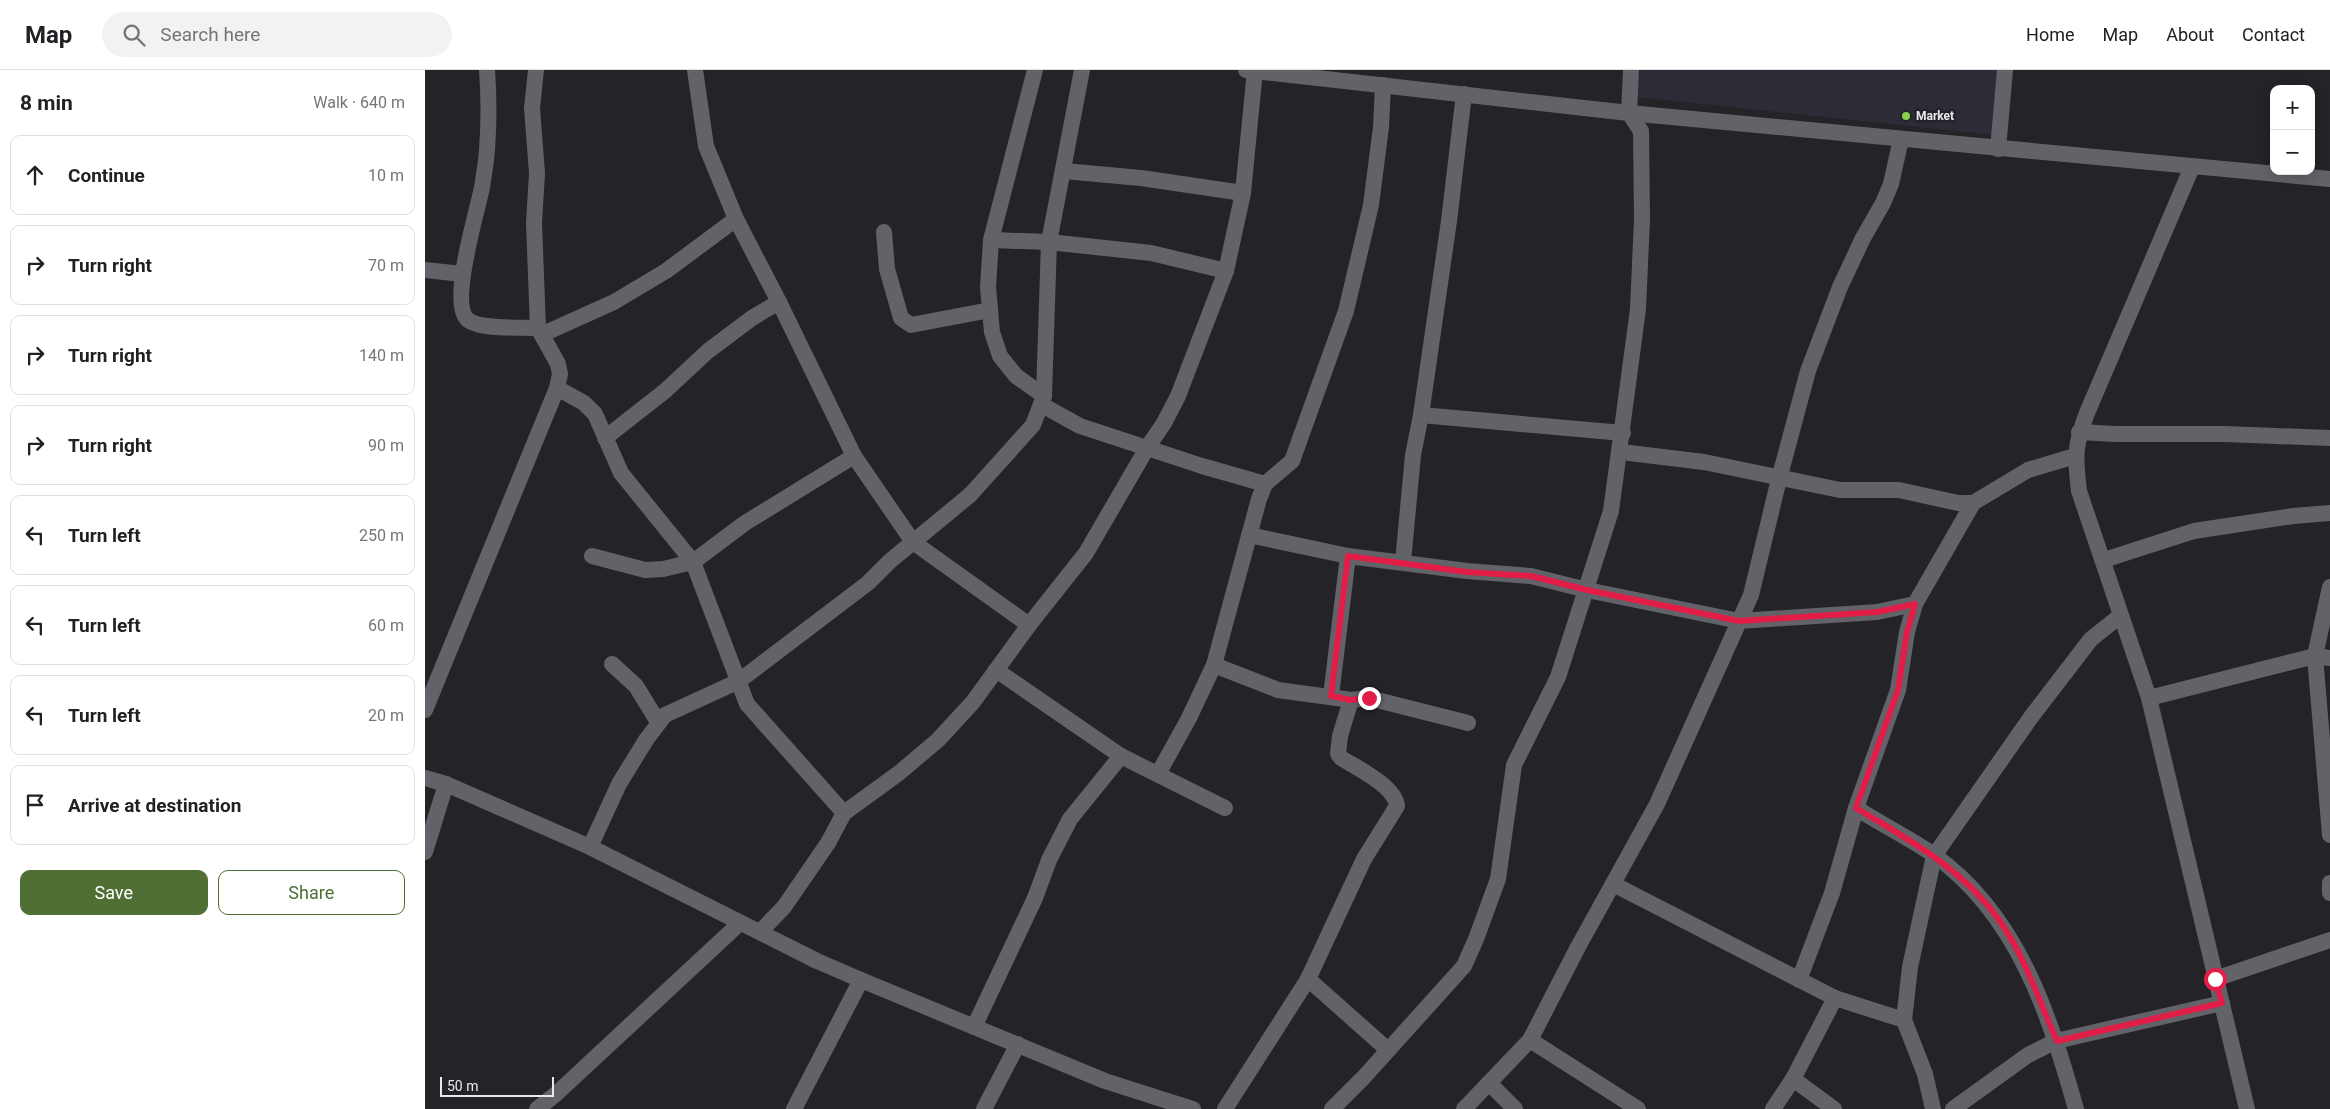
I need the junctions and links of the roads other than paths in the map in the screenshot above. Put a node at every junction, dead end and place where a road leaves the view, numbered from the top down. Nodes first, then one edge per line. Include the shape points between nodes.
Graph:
1 (487, 70) edge
2 (536, 70) edge
3 (695, 70) edge
4 (1035, 70) edge
5 (1082, 70) edge
6 (1252, 70) edge
7 (1631, 70) edge
8 (2005, 70) edge
9 (1383, 85) junction
10 (1463, 94) junction
11 (1629, 113) junction
12 (1901, 139) junction
13 (1999, 149) junction
14 (2192, 167) junction
15 (1064, 171) junction
16 (2330, 179) edge
17 (1243, 193) junction
18 (736, 219) junction
19 (884, 232) dead end
20 (991, 240) junction
21 (1049, 242) junction
22 (425, 270) edge
23 (1226, 272) junction
24 (462, 274) junction
25 (779, 302) junction
26 (990, 310) junction
27 (541, 331) junction
28 (557, 388) junction
29 (1043, 400) junction
30 (1421, 415) junction
31 (2079, 432) junction
32 (1623, 433) junction
33 (605, 438) junction
34 (2330, 438) edge
35 (1147, 448) junction
36 (1621, 452) junction
37 (854, 456) junction
38 (2075, 456) junction
39 (1779, 479) junction
40 (1265, 484) junction
41 (1973, 503) junction
42 (2330, 513) edge
43 (1249, 535) junction
44 (913, 542) junction
45 (592, 556) dead end
46 (1348, 556) junction
47 (2104, 560) junction
48 (693, 562) junction
49 (1403, 562) junction
50 (2330, 587) edge
51 (1587, 590) junction
52 (1915, 604) junction
53 (2120, 616) junction
54 (1739, 621) junction
55 (1029, 625) junction
56 (2322, 657) edge
57 (613, 664) dead end
58 (1214, 665) junction
59 (996, 670) junction
60 (739, 681) junction
61 (1331, 696) junction
62 (2149, 698) junction
63 (1351, 700) junction
64 (425, 710) edge
65 (658, 722) junction
66 (1468, 723) dead end
67 (1121, 756) junction
68 (1158, 774) junction
69 (425, 778) edge
70 (446, 784) junction
71 (1225, 808) dead end
72 (1856, 808) junction
73 (843, 813) junction
74 (2330, 835) edge
75 (590, 848) junction
76 (425, 852) edge
77 (1934, 856) junction
78 (2330, 883) edge
79 (1613, 884) junction
80 (2330, 893) edge
81 (739, 923) junction
82 (760, 932) junction
83 (2330, 940) edge
84 (1308, 979) junction
85 (2215, 979) junction
86 (861, 980) junction
87 (1799, 980) junction
88 (1835, 998) junction
89 (2222, 1003) junction
90 (1904, 1020) junction
91 (974, 1027) junction
92 (1530, 1040) junction
93 (2057, 1041) junction
94 (1018, 1044) junction
95 (1389, 1050) junction
96 (1793, 1079) junction
97 (1489, 1083) junction
98 (537, 1109) edge
99 (793, 1109) edge
100 (984, 1109) edge
101 (1193, 1109) edge
102 (1225, 1109) edge
103 (1333, 1109) edge
104 (1464, 1109) edge
105 (1515, 1109) edge
106 (1638, 1109) edge
107 (1773, 1109) edge
108 (1834, 1109) edge
109 (1933, 1109) edge
110 (1953, 1109) edge
111 (2076, 1109) edge
112 (2247, 1109) edge

1 - 24 street via 489,99 483,179
2 - 27 street via 532,108 537,173 534,223
3 - 18 street via 706,146
4 - 20 street
5 - 15 street
6 - 9 street
6 - 17 street
7 - 11 street
8 - 13 street
9 - 10 street
9 - 40 street via 1371,205 1346,311 1292,461
10 - 11 street
10 - 30 street via 1449,221
11 - 12 street
11 - 32 street via 1641,132 1642,219 1638,308
12 - 13 street
12 - 39 street via 1891,184 1840,287 1808,371
13 - 14 street
14 - 16 street
14 - 31 street
15 - 17 street
15 - 21 street
17 - 23 street
18 - 25 street
18 - 27 street via 666,272 614,302
19 - 26 street via 887,269 901,318 911,324
20 - 21 street
20 - 26 street
21 - 23 street via 1151,253
21 - 29 street
22 - 24 street
23 - 35 street via 1178,396
24 - 27 street via 466,319 481,326
25 - 33 street via 708,351 665,391
25 - 37 street
26 - 29 street via 992,332 1000,356 1016,376
27 - 28 street via 559,364
28 - 33 street via 584,403 595,414
28 - 64 street
29 - 35 street via 1080,426
29 - 44 street via 1033,425 970,495
30 - 32 street
30 - 49 street via 1413,455
31 - 34 street
31 - 38 street
32 - 36 street
33 - 48 street via 621,473
35 - 40 street
35 - 55 street via 1086,554
36 - 39 street via 1704,462
36 - 51 street via 1611,511
37 - 44 street
37 - 48 street via 745,523
38 - 41 street via 2028,470
38 - 47 street via 2079,491
39 - 41 street via 1840,490 1899,490 1958,503
39 - 54 street via 1751,595
40 - 43 street
41 - 52 street
42 - 47 street via 2194,531
43 - 46 street
43 - 58 street
44 - 55 street
44 - 60 street via 868,583
45 - 48 street via 645,570
46 - 49 street
46 - 61 street
47 - 53 street
48 - 60 street
49 - 51 street via 1467,572 1531,576
50 - 56 street
51 - 54 street
51 - 95 street via 1558,677 1513,765 1498,879 1476,939 1463,966
52 - 54 street via 1877,612
52 - 72 street via 1898,690
53 - 62 street
53 - 77 street via 2091,639 2037,709
54 - 79 street via 1657,804
55 - 59 street
56 - 62 street
56 - 74 street
57 - 65 street via 636,686
58 - 61 street via 1278,690
58 - 68 street
59 - 67 street
59 - 73 street via 973,702 938,740
60 - 65 street via 675,709
60 - 73 street via 747,704
61 - 63 street
62 - 85 street
63 - 66 street via 1369,698
63 - 84 street via 1338,754 1385,786 1397,806 1364,858
65 - 75 street via 619,784
67 - 68 street
67 - 91 street via 1070,820
68 - 71 street
69 - 70 street
70 - 75 street
70 - 76 street
72 - 77 street
72 - 87 street via 1832,893
73 - 82 street via 828,843 784,907
75 - 81 street
77 - 90 street via 1909,967
77 - 93 street via 1978,894 1999,920 2017,950
78 - 80 street
79 - 87 street
79 - 92 street
81 - 82 street
81 - 98 street
82 - 86 street
83 - 85 street
84 - 95 street
84 - 102 street
85 - 89 street
86 - 91 street
86 - 99 street
87 - 88 street
88 - 90 street
88 - 96 street
89 - 93 street
89 - 112 street
90 - 109 street via 1925,1074
91 - 94 street
92 - 97 street
92 - 106 street
93 - 110 street via 2028,1055
93 - 111 street
94 - 100 street
94 - 101 street via 1105,1081
95 - 103 street
96 - 107 street
96 - 108 street
97 - 104 street
97 - 105 street

